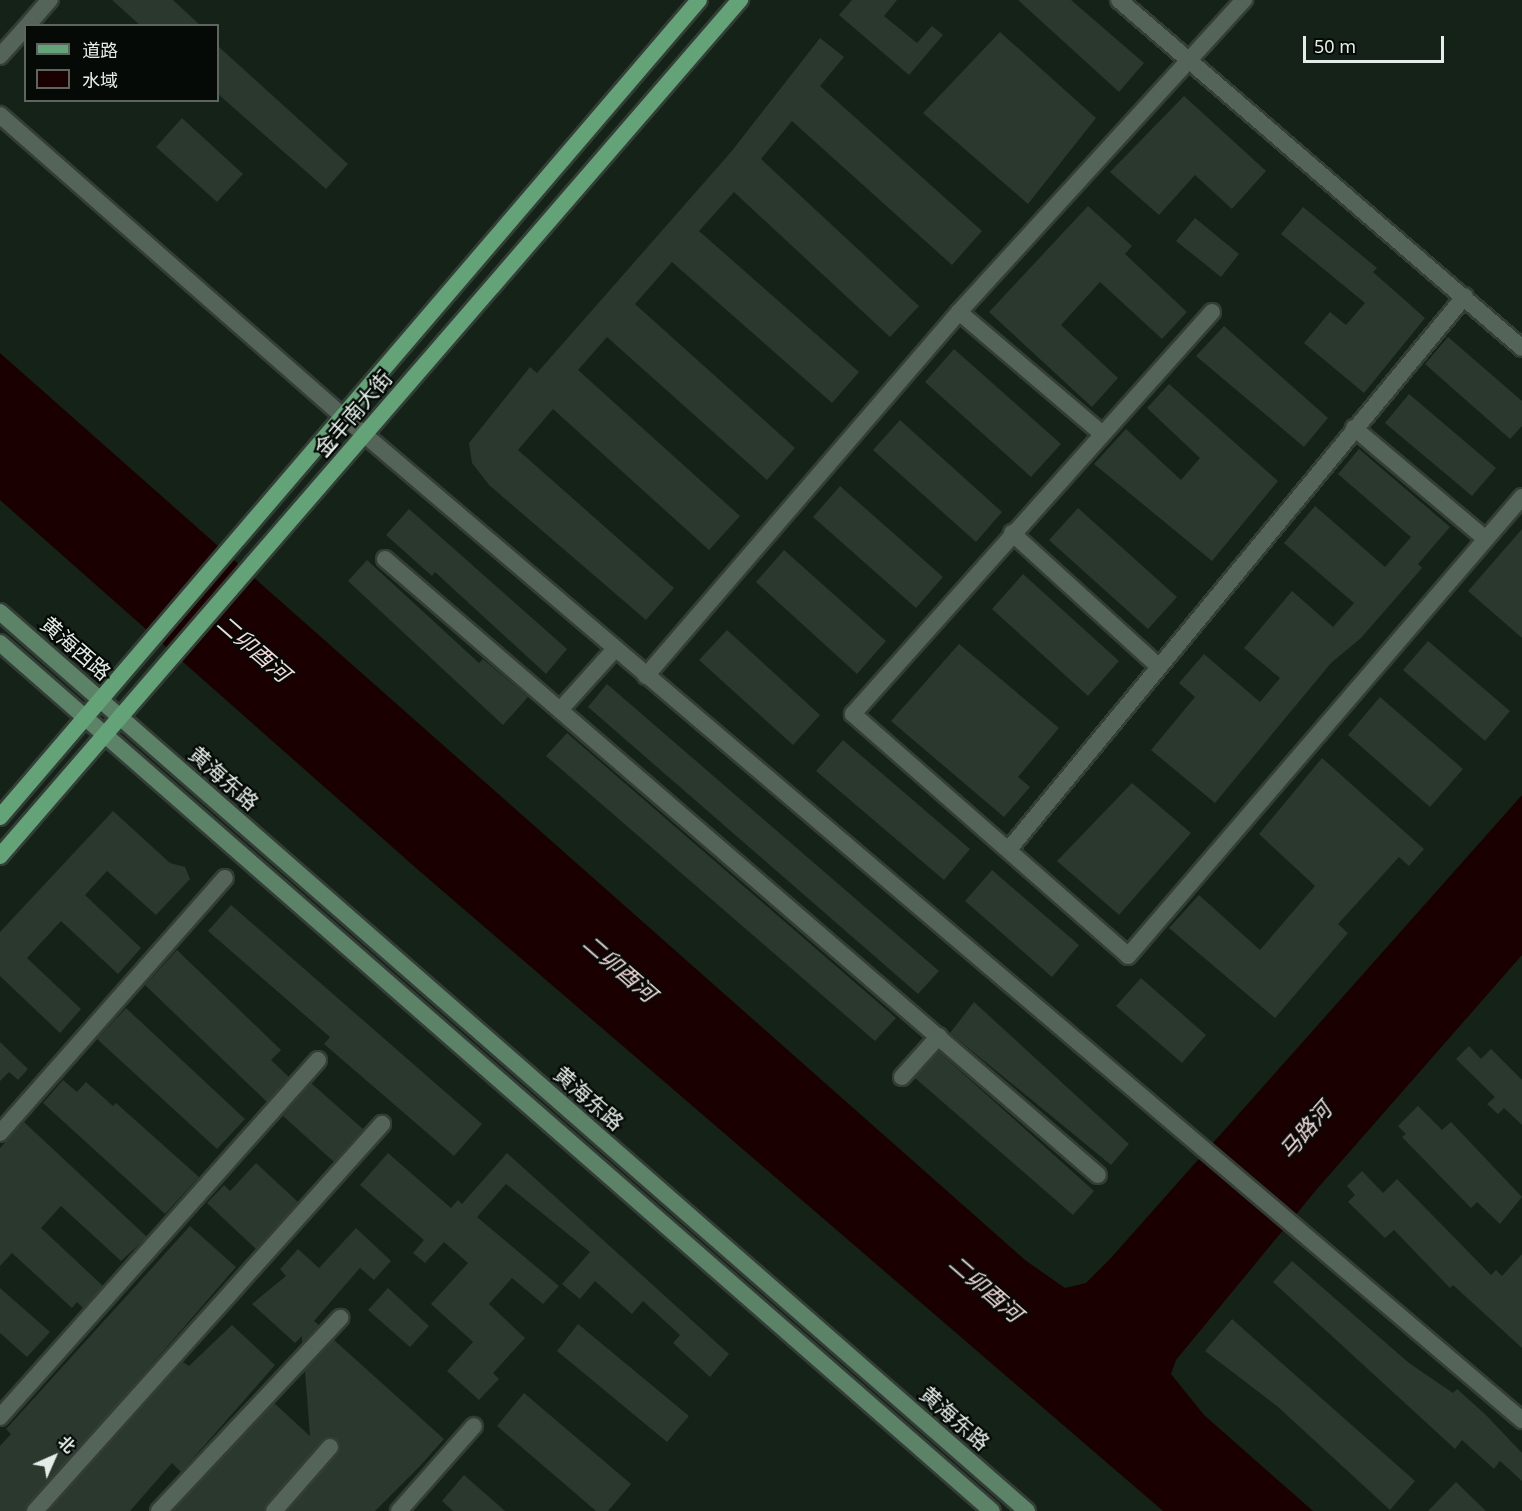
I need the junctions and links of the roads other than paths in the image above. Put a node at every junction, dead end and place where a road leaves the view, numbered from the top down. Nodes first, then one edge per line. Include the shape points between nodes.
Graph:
1 (50, 0) edge
2 (699, 0) edge
3 (740, 0) edge
4 (1119, 0) edge
5 (1244, 0) edge
6 (28, 24) edge
7 (24, 28) edge
8 (0, 56) edge
9 (1189, 61) junction
10 (0, 115) edge
11 (1465, 296) junction
12 (959, 312) junction
13 (1212, 312) dead end
14 (1522, 348) edge
15 (345, 418) junction
16 (1354, 428) junction
17 (1101, 433) junction
18 (364, 434) junction
19 (1522, 497) edge
20 (1012, 532) junction
21 (1486, 539) junction
22 (385, 559) dead end
23 (0, 612) edge
24 (0, 644) edge
25 (615, 649) junction
26 (1157, 665) junction
27 (646, 676) junction
28 (102, 701) junction
29 (560, 710) junction
30 (122, 718) junction
31 (87, 719) junction
32 (107, 736) junction
33 (0, 817) edge
34 (1010, 848) junction
35 (0, 856) edge
36 (225, 878) dead end
37 (939, 1036) junction
38 (318, 1060) dead end
39 (902, 1077) dead end
40 (382, 1124) dead end
41 (0, 1133) edge
42 (1098, 1175) dead end
43 (340, 1318) dead end
44 (0, 1417) edge
45 (1522, 1420) edge
46 (474, 1426) dead end
47 (330, 1447) dead end
48 (35, 1511) edge
49 (159, 1511) edge
50 (274, 1511) edge
51 (399, 1511) edge
52 (992, 1511) edge
53 (1027, 1511) edge

1 - 6 street
2 - 15 main road, 金丰南大街 via 566,150
3 - 18 main road, 金丰南大街
4 - 9 street
5 - 9 street
7 - 8 street
9 - 11 street
9 - 12 street
10 - 15 street
11 - 14 street
11 - 16 street
12 - 17 street
12 - 27 street
13 - 17 street
15 - 18 street
15 - 28 main road, 金丰南大街
16 - 21 street
16 - 26 street
17 - 20 street
18 - 25 street
18 - 30 main road, 金丰南大街
19 - 21 street
20 - 26 street
20 - 34 street via 852,714
21 - 34 street via 1128,956
22 - 29 street
23 - 28 main road, 黄海西路
24 - 31 main road
25 - 27 street
25 - 29 street
26 - 34 street
27 - 45 street
28 - 30 main road, 黄海西路
28 - 31 main road, 金丰南大街
29 - 37 street
30 - 32 main road, 金丰南大街
30 - 53 main road, 黄海东路
31 - 32 main road
31 - 33 main road, 金丰南大街
32 - 35 main road, 金丰南大街
32 - 52 main road
36 - 41 street
37 - 39 street
37 - 42 street
38 - 44 street
40 - 48 street
43 - 49 street
46 - 51 street
47 - 50 street

